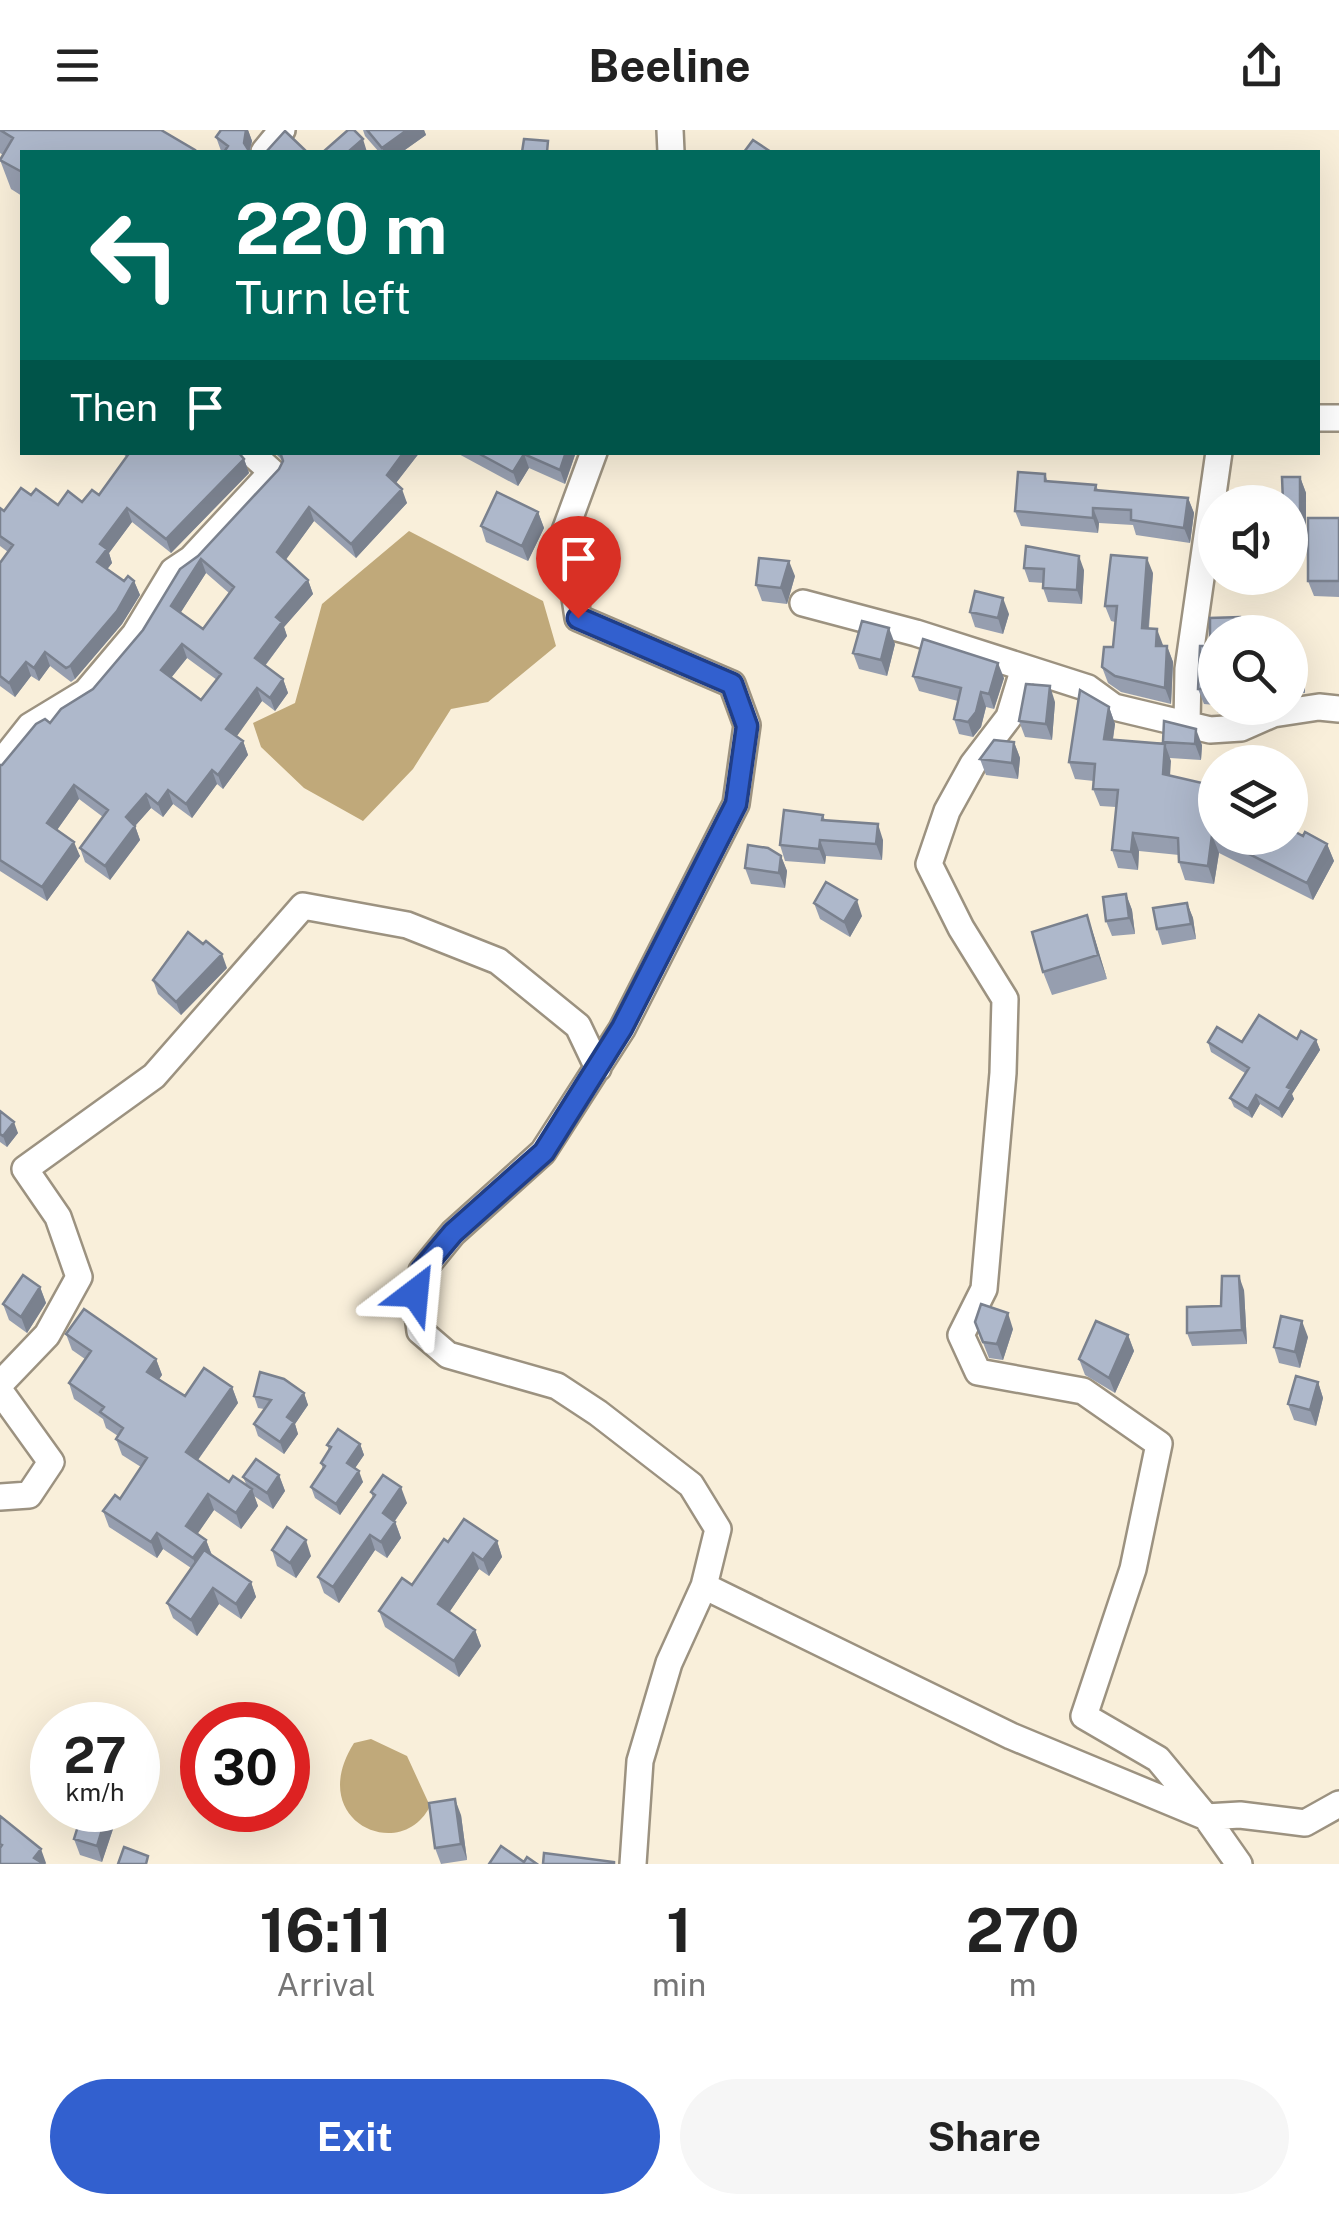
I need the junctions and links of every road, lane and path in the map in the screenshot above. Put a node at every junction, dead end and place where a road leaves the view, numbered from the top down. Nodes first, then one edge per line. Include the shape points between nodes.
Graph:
1 (282, 130) edge
2 (266, 150) edge
3 (253, 455) edge
4 (593, 455) edge
5 (1220, 455) edge
6 (802, 603) dead end
7 (1024, 668) junction
8 (1339, 708) edge
9 (1187, 724) junction
10 (0, 764) edge
11 (598, 1068) junction
12 (0, 1388) edge
13 (0, 1497) edge
14 (704, 1586) junction
15 (1339, 1804) edge
16 (1206, 1817) junction
17 (633, 1864) edge
18 (1239, 1864) edge

1 - 2 street
3 - 10 street via 272,472 174,572 136,634 86,692 30,726
4 - 11 street via 565,531 578,618 732,684 747,726 736,804
5 - 9 street via 1188,668
6 - 7 street
7 - 9 street via 1088,688 1114,707
7 - 16 street via 1008,717 946,811 929,864 1005,999 984,1290 960,1334 978,1372 1083,1390 1160,1444 1133,1569 1084,1716 1158,1759
8 - 9 street via 1273,714 1242,728
11 - 12 street via 578,1026 498,961 407,924 303,906 154,1076 24,1169 58,1218 78,1277 47,1335
11 - 14 street via 544,1152 453,1233 422,1270 415,1293 420,1331 448,1355 558,1386 692,1484 718,1530
12 - 13 street via 51,1462 29,1494
14 - 16 street via 1011,1736
14 - 17 street via 670,1663 640,1760
15 - 16 street via 1305,1823 1240,1814
16 - 18 street

